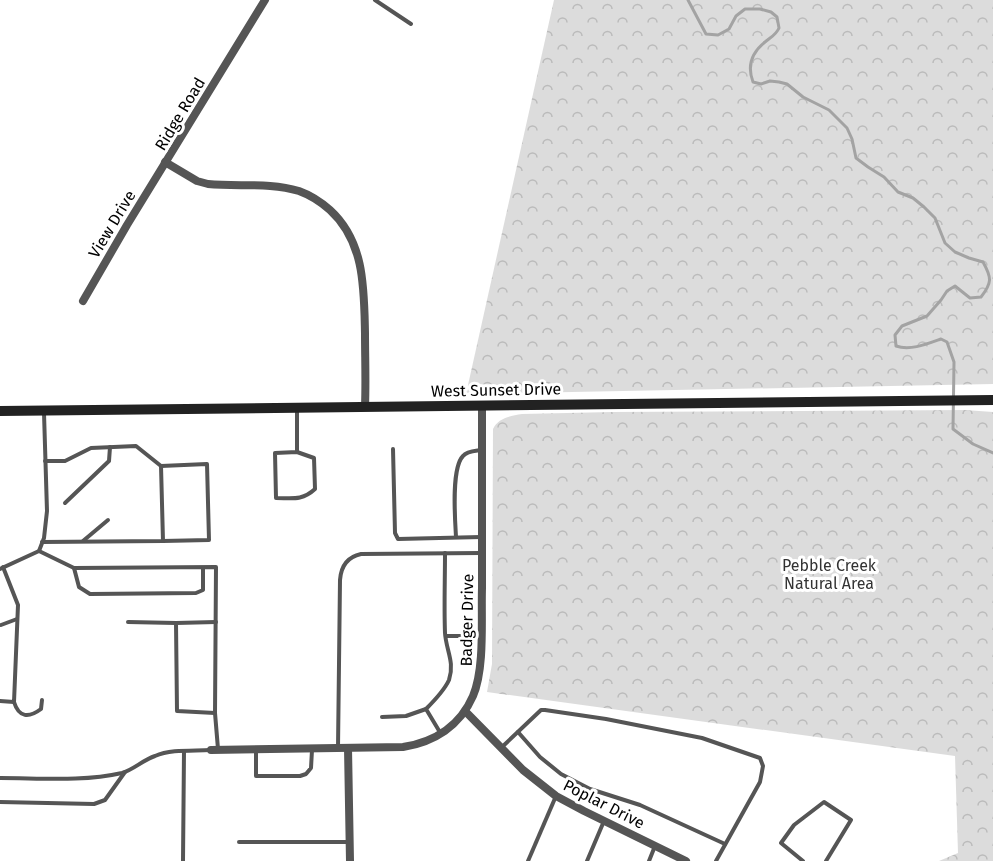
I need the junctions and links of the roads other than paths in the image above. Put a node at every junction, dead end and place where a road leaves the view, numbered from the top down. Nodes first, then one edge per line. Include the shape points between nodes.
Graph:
1 (265, 0) edge
2 (375, 0) edge
3 (411, 24) dead end
4 (165, 162) junction
5 (83, 301) dead end
6 (993, 400) edge
7 (482, 405) junction
8 (365, 406) junction
9 (297, 407) junction
10 (44, 410) junction
11 (0, 411) edge
12 (110, 447) junction
13 (393, 449) dead end
14 (482, 450) junction
15 (297, 452) junction
16 (45, 461) junction
17 (161, 466) junction
18 (65, 502) dead end
19 (108, 520) dead end
20 (456, 537) junction
21 (482, 537) junction
22 (163, 541) junction
23 (42, 542) junction
24 (83, 542) junction
25 (39, 551) junction
26 (445, 553) junction
27 (482, 553) junction
28 (1, 568) edge
29 (74, 568) junction
30 (203, 568) junction
31 (17, 619) junction
32 (128, 622) dead end
33 (216, 622) junction
34 (176, 623) junction
35 (2, 625) dead end
36 (446, 636) junction
37 (481, 636) junction
38 (42, 700) dead end
39 (0, 701) edge
40 (14, 702) junction
41 (426, 709) junction
42 (465, 711) junction
43 (215, 713) junction
44 (382, 717) dead end
45 (518, 732) junction
46 (441, 734) junction
47 (502, 747) junction
48 (338, 748) junction
49 (348, 748) junction
50 (214, 749) junction
51 (256, 749) junction
52 (312, 749) junction
53 (184, 751) junction
54 (125, 772) junction
55 (0, 778) edge
56 (556, 796) junction
57 (0, 802) edge
58 (604, 820) junction
59 (239, 842) dead end
60 (350, 842) junction
61 (725, 844) junction
62 (656, 846) junction
63 (183, 861) edge
64 (350, 861) edge
65 (528, 861) edge
66 (587, 861) edge
67 (649, 861) edge
68 (686, 861) edge
69 (716, 861) edge
70 (804, 861) edge
71 (826, 861) edge

1 - 4 street, Ridge Road
2 - 3 lane
4 - 5 street, View Drive
4 - 8 street, Ridge Road via 208,184 280,186 301,192 321,202 336,216 356,248 361,266
6 - 7 main road, West Sunset Drive
7 - 8 main road, West Sunset Drive
7 - 14 street, Badger Drive
8 - 9 main road, West Sunset Drive
9 - 10 main road, West Sunset Drive
9 - 15 lane
10 - 11 main road, West Sunset Drive
10 - 16 lane
12 - 16 lane via 91,448 65,461
12 - 17 lane via 136,446
12 - 18 lane via 110,461
13 - 20 lane via 396,537
14 - 20 lane via 463,456 455,472
14 - 21 street, Badger Drive
15 - 15 lane via 315,458 315,489 299,498 276,498 275,453
16 - 23 lane via 46,525
17 - 22 lane
17 - 22 lane via 207,464 208,540
19 - 24 lane
20 - 21 lane
21 - 27 street, Badger Drive
22 - 24 lane
23 - 24 lane
23 - 25 lane
25 - 28 lane
25 - 29 lane
26 - 27 lane
26 - 36 lane
26 - 48 lane via 353,555 342,567
27 - 37 street, Badger Drive
28 - 31 lane via 18,605
29 - 30 lane
29 - 30 lane via 79,587 90,594 196,593 203,590
30 - 33 lane via 216,567
31 - 35 lane
31 - 40 lane
32 - 34 lane
33 - 34 lane
33 - 43 lane
34 - 43 lane via 177,711
36 - 37 lane
36 - 41 lane via 451,672 442,691
37 - 42 street, Badger Drive via 477,688
38 - 40 lane via 41,709 33,715 20,713
39 - 40 lane
41 - 44 lane via 406,716
41 - 46 lane
42 - 46 street, Badger Drive
42 - 47 street, Poplar Drive
43 - 50 lane
45 - 47 lane
45 - 61 lane via 561,774
45 - 61 lane via 545,710 702,738 760,758 760,782
46 - 49 street, Badger Drive via 417,745
47 - 56 street, Poplar Drive
48 - 49 street, Badger Drive
48 - 52 street, Badger Drive
49 - 60 street
50 - 51 street, Badger Drive
50 - 53 lane
51 - 52 street, Badger Drive
51 - 52 lane via 256,776 300,776 310,772
53 - 54 lane via 156,755
53 - 63 lane
54 - 55 lane via 92,778
54 - 57 lane via 105,800 94,804
56 - 58 street, Poplar Drive
56 - 65 lane
58 - 62 street, Poplar Drive
58 - 66 lane
59 - 60 lane
60 - 64 street
61 - 69 lane
62 - 67 lane
62 - 68 street, Poplar Drive
70 - 71 lane via 781,843 794,825 824,802 851,820

